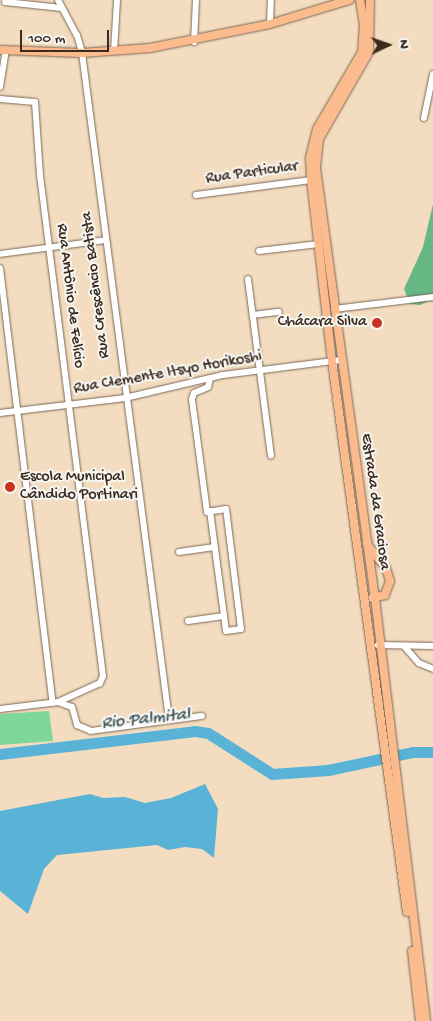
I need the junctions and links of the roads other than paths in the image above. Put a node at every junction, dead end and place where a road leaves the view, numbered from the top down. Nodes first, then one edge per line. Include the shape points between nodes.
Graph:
1 (58, 0) edge
2 (117, 0) edge
3 (196, 0) edge
4 (270, 0) edge
5 (349, 0) edge
6 (360, 0) edge
7 (370, 0) edge
8 (5, 2) dead end
9 (62, 8) junction
10 (270, 24) junction
11 (194, 42) junction
12 (3, 50) edge
13 (114, 51) junction
14 (82, 53) junction
15 (433, 74) edge
16 (0, 88) edge
17 (0, 99) edge
18 (424, 118) dead end
19 (311, 180) junction
20 (196, 195) dead end
21 (106, 240) junction
22 (319, 244) junction
23 (50, 248) junction
24 (259, 251) dead end
25 (0, 254) edge
26 (0, 268) edge
27 (248, 279) dead end
28 (433, 297) edge
29 (334, 309) junction
30 (279, 312) dead end
31 (253, 315) junction
32 (341, 360) junction
33 (332, 361) junction
34 (259, 371) junction
35 (210, 379) junction
36 (125, 398) junction
37 (70, 405) junction
38 (18, 411) junction
39 (0, 413) edge
40 (271, 456) dead end
41 (210, 511) junction
42 (366, 542) junction
43 (214, 548) junction
44 (179, 552) dead end
45 (365, 598) junction
46 (375, 598) junction
47 (224, 616) junction
48 (188, 621) dead end
49 (378, 645) junction
50 (404, 646) junction
51 (433, 646) edge
52 (433, 669) edge
53 (55, 702) junction
54 (0, 709) edge
55 (202, 716) dead end
56 (169, 719) junction
57 (388, 748) junction
58 (391, 771) junction
59 (420, 1021) edge
60 (426, 1021) edge

1 - 9 street, Rua Crescêncio Batista
2 - 13 street
3 - 11 street
4 - 10 street
5 - 10 main road
6 - 19 main road, Estrada da Graciosa via 364,25 362,52 317,129 310,158
7 - 29 main road, Estrada da Graciosa via 369,52 324,128 316,153
8 - 9 street
9 - 14 street, Rua Crescêncio Batista via 77,35
10 - 11 main road
11 - 13 main road
12 - 14 main road
12 - 16 street
13 - 14 main road
14 - 21 street, Rua Crescêncio Batista
15 - 18 street
17 - 23 street, Rua Antônio de Felício via 34,102
19 - 20 street, Rua Particular
19 - 22 main road, Estrada da Graciosa
21 - 23 street
21 - 36 street, Rua Crescêncio Batista
22 - 24 street
22 - 33 main road, Estrada da Graciosa
23 - 25 street
23 - 37 street, Rua Antônio de Felício
26 - 38 street
27 - 31 street
28 - 29 street
29 - 32 main road, Estrada da Graciosa
30 - 31 street
31 - 34 street
32 - 33 street, Rua Clemente Itsyo Horikoshi
32 - 42 main road, Estrada da Graciosa
33 - 34 street, Rua Clemente Itsyo Horikoshi
33 - 45 main road, Estrada da Graciosa
34 - 35 street, Rua Clemente Itsyo Horikoshi
34 - 40 street
35 - 36 street, Rua Clemente Itsyo Horikoshi
35 - 41 street via 207,389 192,398 207,512
36 - 37 street, Rua Clemente Itsyo Horikoshi
36 - 56 street, Rua Crescêncio Batista
37 - 38 street, Rua Clemente Itsyo Horikoshi
37 - 53 street, Rua Antônio de Felício via 103,676 100,682
38 - 39 street, Rua Clemente Itsyo Horikoshi
38 - 53 street
41 - 43 street
41 - 47 street via 226,509 241,629 226,631
42 - 46 main road, Estrada da Graciosa
42 - 46 main road via 386,568 390,581 385,595
43 - 44 street
43 - 47 street
45 - 46 main road
45 - 57 main road, Estrada da Graciosa
46 - 49 main road, Estrada da Graciosa
47 - 48 street
49 - 50 street
49 - 57 main road, Estrada da Graciosa
50 - 51 street
50 - 52 street via 419,663
53 - 54 street
53 - 56 street via 72,707 77,725 86,730
55 - 56 street
57 - 58 main road, Estrada da Graciosa
58 - 59 main road, Estrada da Graciosa
58 - 60 main road, Estrada da Graciosa

